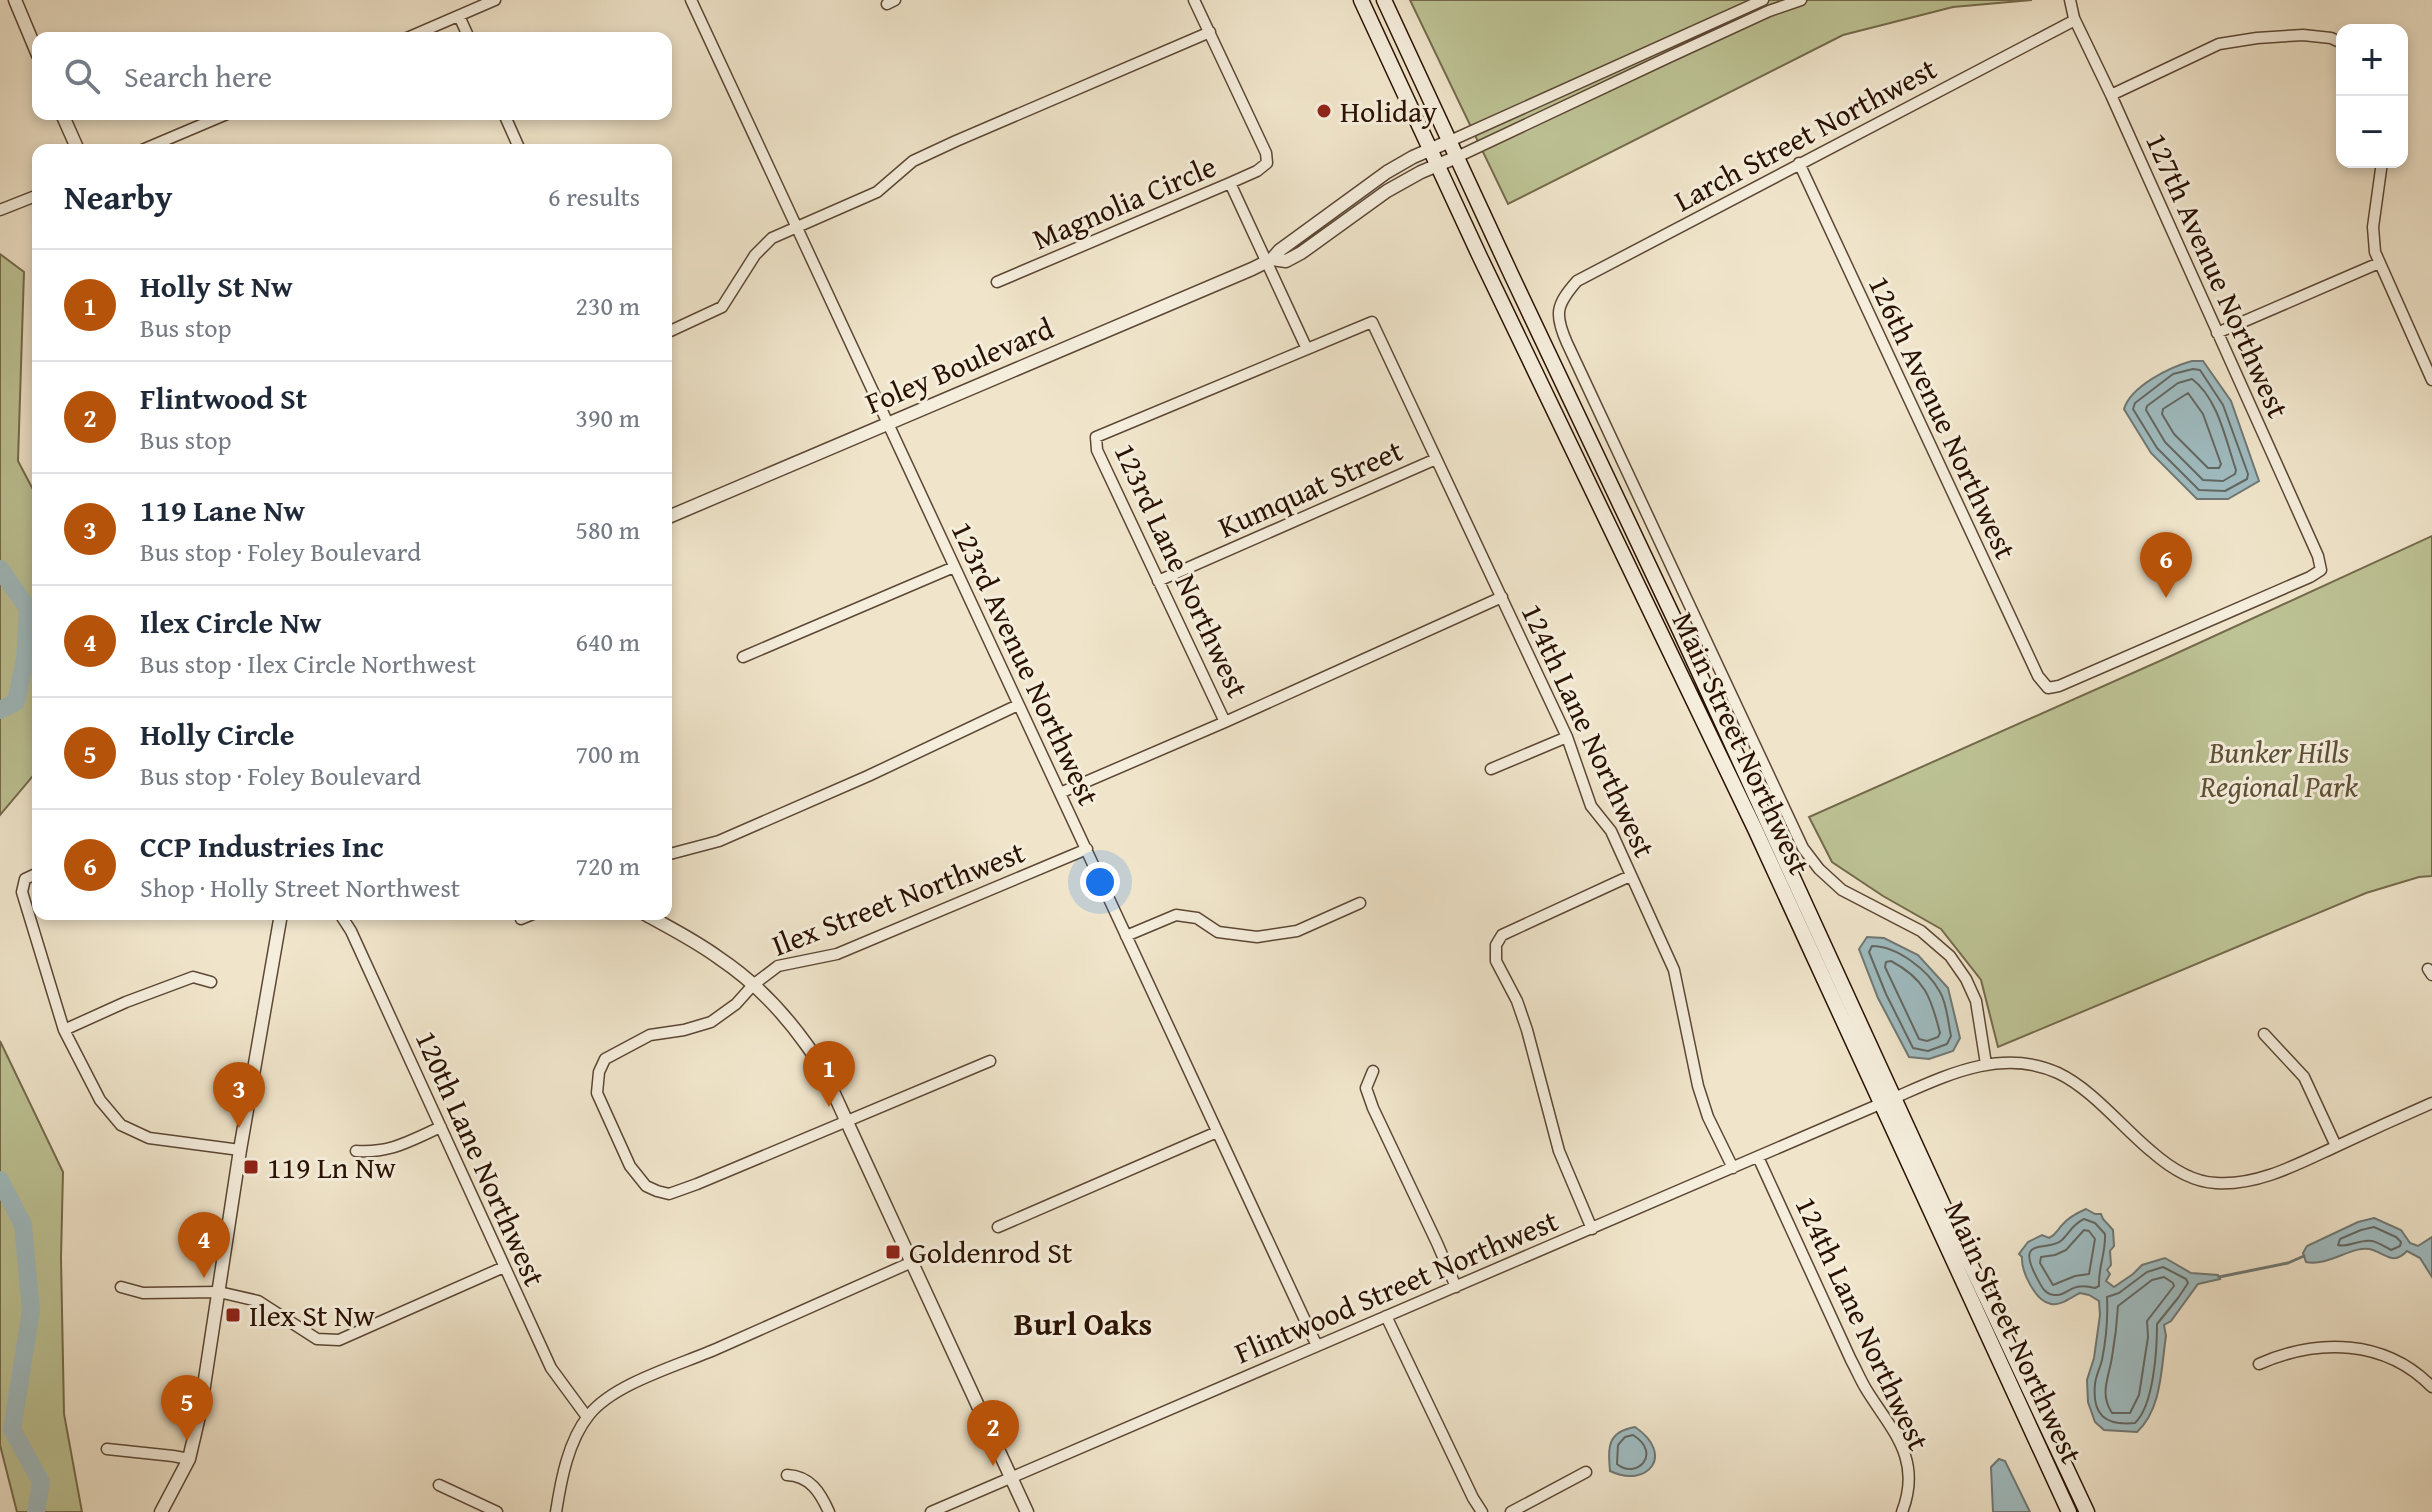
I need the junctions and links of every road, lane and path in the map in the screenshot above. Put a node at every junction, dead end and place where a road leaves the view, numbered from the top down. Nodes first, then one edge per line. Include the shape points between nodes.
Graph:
1 (15, 0) edge
2 (495, 0) edge
3 (691, 0) edge
4 (1194, 0) edge
5 (1361, 0) edge
6 (1384, 0) edge
7 (1763, 0) edge
8 (1801, 0) edge
9 (2070, 0) edge
10 (459, 16) junction
11 (2075, 20) junction
12 (421, 32) edge
13 (466, 32) edge
14 (1210, 32) junction
15 (2336, 40) edge
16 (32, 41) edge
17 (2111, 95) junction
18 (65, 120) edge
19 (213, 120) edge
20 (507, 120) edge
21 (1450, 141) junction
22 (75, 144) edge
23 (156, 144) edge
24 (517, 144) edge
25 (1431, 149) junction
26 (1457, 157) junction
27 (1799, 163) junction
28 (1439, 165) junction
29 (2381, 168) edge
30 (1230, 183) junction
31 (32, 197) edge
32 (0, 210) edge
33 (796, 227) junction
34 (1269, 260) junction
35 (2379, 263) junction
36 (997, 282) dead end
37 (672, 330) edge
38 (2217, 333) junction
39 (1306, 347) junction
40 (2432, 380) edge
41 (889, 423) junction
42 (1436, 459) junction
43 (672, 515) edge
44 (954, 567) junction
45 (2321, 570) joint
46 (1158, 581) junction
47 (1502, 597) junction
48 (743, 657) dead end
49 (1018, 705) junction
50 (1225, 722) junction
51 (1567, 737) junction
52 (1491, 769) dead end
53 (1060, 793) junction
54 (1087, 849) junction
55 (672, 853) edge
56 (32, 876) edge
57 (1630, 876) junction
58 (1360, 903) dead end
59 (280, 920) edge
60 (344, 920) edge
61 (655, 920) edge
62 (1126, 936) junction
63 (211, 982) dead end
64 (753, 985) junction
65 (64, 1030) junction
66 (2264, 1034) dead end
67 (990, 1061) dead end
68 (1986, 1064) junction
69 (1373, 1071) dead end
70 (1887, 1101) junction
71 (2432, 1103) edge
72 (846, 1120) junction
73 (441, 1127) junction
74 (1217, 1132) junction
75 (2336, 1146) junction
76 (240, 1150) junction
77 (356, 1151) dead end
78 (1758, 1157) junction
79 (1733, 1168) junction
80 (998, 1227) dead end
81 (1592, 1229) junction
82 (912, 1262) junction
83 (504, 1267) junction
84 (121, 1287) dead end
85 (1456, 1287) junction
86 (219, 1292) junction
87 (1386, 1316) junction
88 (1317, 1346) junction
89 (2259, 1364) dead end
90 (2432, 1387) edge
91 (587, 1417) junction
92 (107, 1449) dead end
93 (189, 1459) junction
94 (1586, 1472) dead end
95 (787, 1475) dead end
96 (1011, 1478) junction
97 (439, 1485) dead end
98 (161, 1512) edge
99 (497, 1512) edge
100 (556, 1512) edge
101 (829, 1512) edge
102 (931, 1512) edge
103 (1027, 1512) edge
104 (1482, 1512) edge
105 (1511, 1512) edge
106 (1902, 1512) edge
107 (2069, 1512) edge
108 (2087, 1512) edge

1 - 16 street
2 - 10 street
3 - 33 street, 123rd Avenue Northwest
4 - 14 street
5 - 25 main road, Main Street Northwest
6 - 21 main road, Main Street Northwest
7 - 21 street
8 - 26 street
9 - 11 street, 127th Avenue Northwest
10 - 12 street
10 - 13 street
11 - 17 street, 127th Avenue Northwest
11 - 27 street, Larch Street Northwest
14 - 30 street, Magnolia Circle via 1266,153 1267,163
14 - 33 street via 913,161 877,192
15 - 17 street via 2303,35 2219,44
17 - 38 street, 127th Avenue Northwest
18 - 22 street
19 - 23 street
20 - 24 street
21 - 25 street, Foley Boulevard
21 - 26 main road, Main Street Northwest
25 - 28 main road, Main Street Northwest
25 - 34 street, Foley Boulevard via 1350,197
26 - 28 street, Foley Boulevard
26 - 70 main road, Main Street Northwest via 1751,782
27 - 45 street, 126th Avenue Northwest via 2048,688
27 - 68 street, Larch Street Northwest via 1577,281 1562,298 1557,316 1803,848 1842,890 1921,931 1950,956 1976,1001
28 - 34 street, Foley Boulevard via 1387,191 1301,253 1286,261
28 - 70 main road, Main Street Northwest
29 - 35 street via 2373,227
30 - 34 street
30 - 36 street, Magnolia Circle
31 - 32 street
33 - 37 street via 772,238 755,255 722,307
33 - 41 street, 123rd Avenue Northwest
34 - 39 street
34 - 41 street, Foley Boulevard
35 - 38 street
35 - 40 street
38 - 45 street, 127th Avenue Northwest
39 - 42 street, 124th Lane Northwest via 1372,322
39 - 46 street, 123rd Lane Northwest via 1096,437 1097,450
41 - 43 street, Foley Boulevard
41 - 44 street, 123rd Avenue Northwest
42 - 46 street, Kumquat Street
42 - 47 street, 124th Lane Northwest
44 - 48 street
44 - 49 street, 123rd Avenue Northwest
46 - 50 street, 123rd Lane Northwest
47 - 50 street
47 - 51 street, 124th Lane Northwest
49 - 53 street, 123rd Avenue Northwest
49 - 55 street via 719,841
50 - 53 street
51 - 52 street
51 - 57 street, 124th Lane Northwest via 1591,806 1611,831
53 - 54 street, 123rd Avenue Northwest
54 - 62 street, 123rd Avenue Northwest
54 - 64 street, Ilex Street Northwest via 837,954 778,966
56 - 65 street via 25,879 22,892
57 - 79 street, 124th Lane Northwest via 1674,970 1698,1086
57 - 81 street via 1502,935 1496,945 1496,961 1527,1030 1559,1151
58 - 62 street via 1297,931 1257,937 1218,932 1197,918 1176,915
59 - 76 street
60 - 73 street, 120th Lane Northwest
61 - 64 street via 720,958
62 - 74 street, 123rd Avenue Northwest
63 - 65 street via 193,977
64 - 72 street via 807,1044
64 - 72 street, Ilex Street Northwest via 711,1022 650,1035 605,1059 597,1093 630,1166 646,1186 669,1194
65 - 76 street via 100,1100 121,1125 149,1138
66 - 75 street via 2304,1077
67 - 72 street
68 - 70 street, Flintwood Street Northwest
68 - 75 street, Flintwood Street Northwest via 2028,1065 2058,1073 2174,1170 2214,1184 2247,1181 2292,1167
69 - 85 street via 1366,1088 1373,1108
70 - 78 street, Flintwood Street Northwest
70 - 107 main road, Main Street Northwest
70 - 108 main road, Main Street Northwest
71 - 75 street, Flintwood Street Northwest
72 - 82 street
73 - 77 street via 398,1147
73 - 83 street, 120th Lane Northwest
74 - 80 street
74 - 88 street, 123rd Avenue Northwest
76 - 86 street
78 - 79 street, Flintwood Street Northwest
78 - 106 street, 124th Lane Northwest via 1851,1360 1901,1443 1908,1484
79 - 81 street, Flintwood Street Northwest
81 - 85 street, Flintwood Street Northwest
82 - 91 street via 633,1384
82 - 96 street
83 - 86 street via 339,1340 317,1339 258,1301
83 - 91 street, 120th Lane Northwest via 551,1368
84 - 86 street via 143,1293
85 - 87 street, Flintwood Street Northwest
86 - 93 street
87 - 88 street, Flintwood Street Northwest
87 - 104 street
88 - 96 street, Flintwood Street Northwest
89 - 90 street via 2330,1347 2365,1348 2398,1361
91 - 100 street via 563,1465
92 - 93 street
93 - 98 street
94 - 105 street
95 - 101 street via 805,1479
96 - 102 street, Flintwood Street Northwest
96 - 103 street
97 - 99 street

